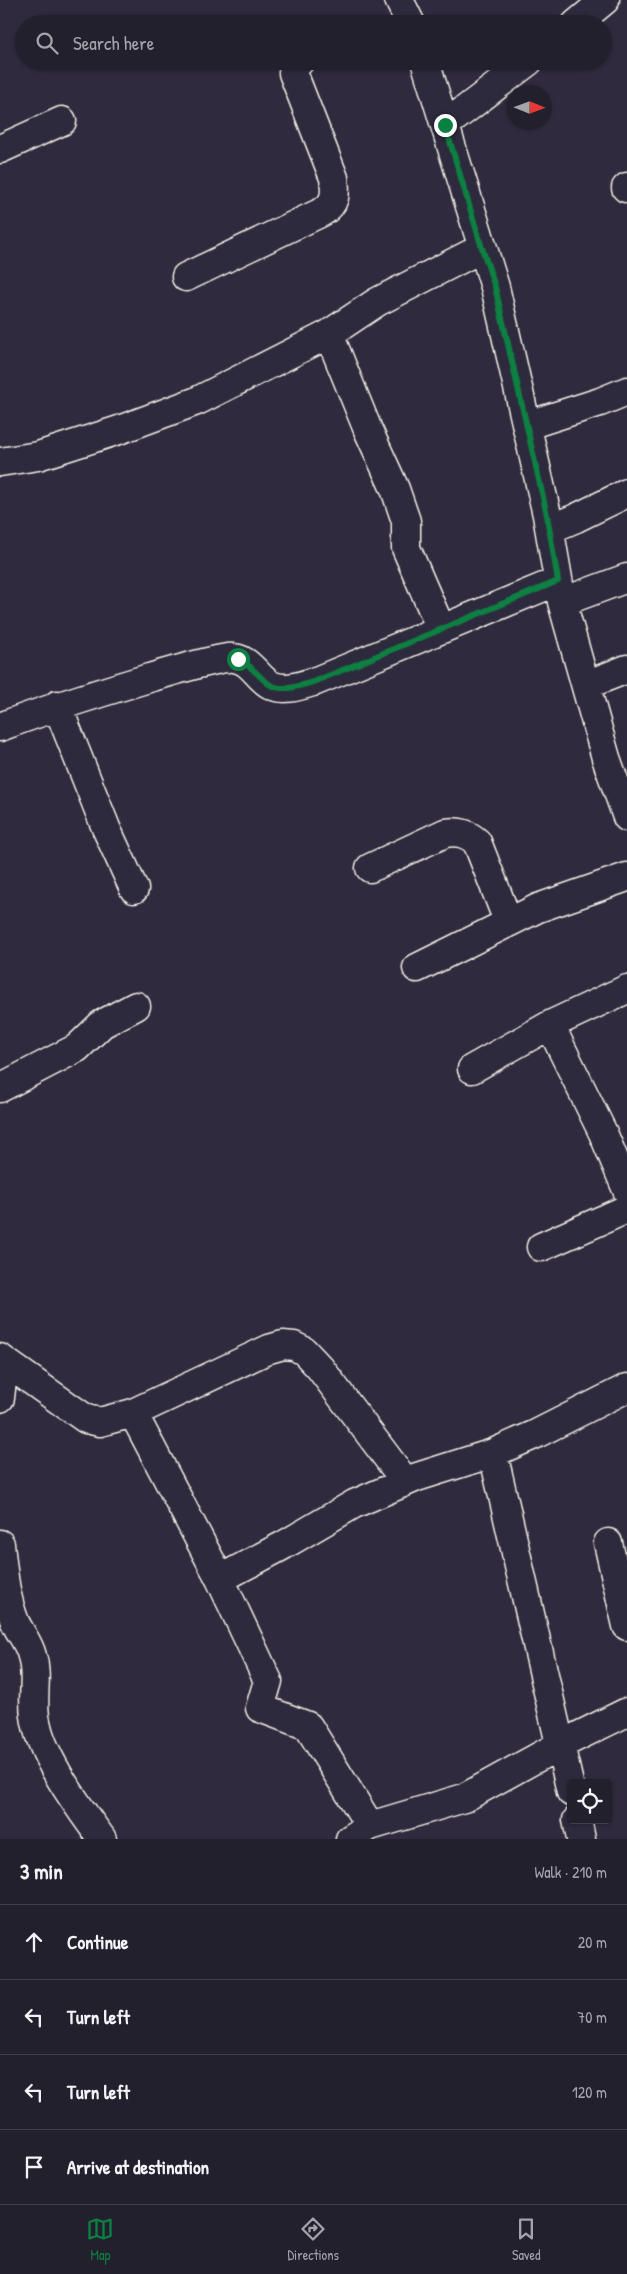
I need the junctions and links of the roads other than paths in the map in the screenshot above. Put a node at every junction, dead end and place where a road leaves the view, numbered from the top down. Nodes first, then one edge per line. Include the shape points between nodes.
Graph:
1 (399, 0) edge
2 (605, 0) edge
3 (406, 15) edge
4 (587, 15) edge
5 (294, 70) edge
6 (428, 70) edge
7 (517, 70) edge
8 (62, 121) dead end
9 (445, 125) junction
10 (0, 149) edge
11 (482, 248) junction
12 (186, 277) dead end
13 (329, 334) junction
14 (627, 391) edge
15 (528, 425) junction
16 (0, 462) edge
17 (627, 493) edge
18 (550, 529) junction
19 (627, 578) edge
20 (560, 591) junction
21 (441, 629) junction
22 (627, 669) edge
23 (586, 685) junction
24 (58, 705) junction
25 (0, 727) edge
26 (627, 817) edge
27 (370, 868) dead end
28 (627, 877) edge
29 (134, 889) dead end
30 (508, 921) junction
31 (417, 968) dead end
32 (627, 989) edge
33 (136, 1006) dead end
34 (550, 1025) junction
35 (472, 1069) dead end
36 (0, 1088) edge
37 (627, 1190) edge
38 (627, 1209) edge
39 (540, 1247) dead end
40 (2, 1360) edge
41 (627, 1388) edge
42 (0, 1398) edge
43 (132, 1413) junction
44 (492, 1453) junction
45 (405, 1482) junction
46 (608, 1543) dead end
47 (0, 1544) edge
48 (220, 1579) junction
49 (627, 1626) edge
50 (627, 1712) edge
51 (560, 1745) junction
52 (568, 1779) edge
53 (578, 1824) edge
54 (360, 1833) edge
55 (102, 1839) edge
56 (581, 1839) edge

1 - 3 street
2 - 4 street
5 - 12 street via 334,178 336,192 333,204
6 - 9 street
7 - 9 street
8 - 10 street
9 - 11 street
11 - 13 street via 377,302
11 - 15 street via 495,287
13 - 16 street via 197,401 38,456
13 - 21 street via 395,489 406,520 406,548
14 - 15 street
15 - 18 street
17 - 18 street
18 - 20 street
19 - 20 street
20 - 21 street
20 - 23 street
21 - 24 street via 296,688 270,685 246,662 229,658
22 - 23 street
23 - 26 street via 606,758
24 - 25 street
24 - 29 street via 106,828
27 - 30 street via 444,833 456,831 470,836 477,842
28 - 30 street
30 - 31 street
32 - 34 street
33 - 36 street via 102,1024 76,1048
34 - 35 street
34 - 37 street
38 - 39 street
40 - 42 street
40 - 43 street via 86,1419 100,1422
41 - 44 street
43 - 45 street via 268,1349 294,1346 304,1351 320,1368
43 - 48 street
44 - 45 street
44 - 51 street
45 - 48 street via 354,1504
46 - 49 street
47 - 55 street via 5,1591 34,1663 38,1729 50,1759
48 - 54 street via 268,1681 260,1708 308,1726
50 - 51 street
51 - 52 street
51 - 54 street via 464,1798
53 - 56 street

